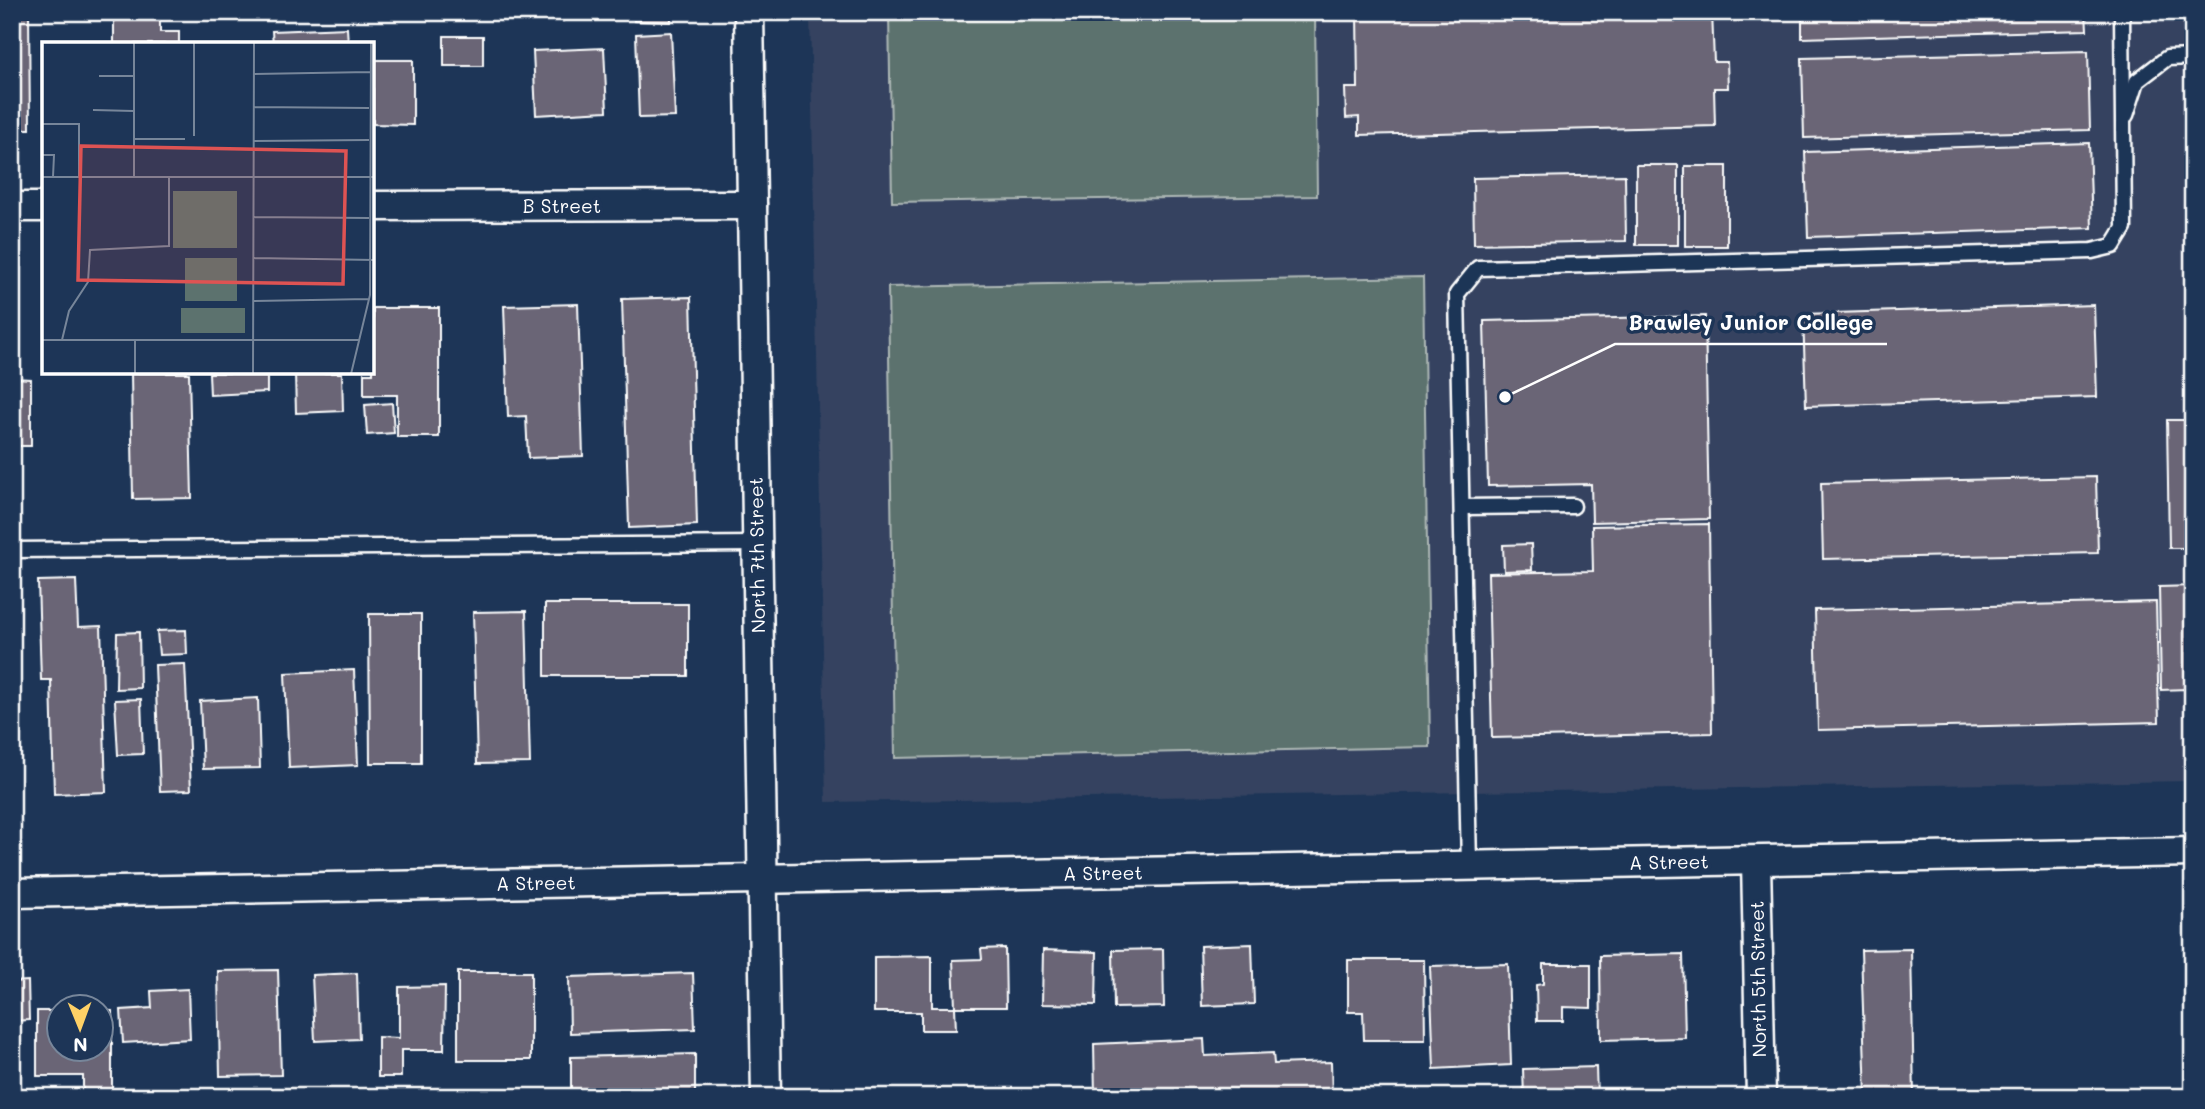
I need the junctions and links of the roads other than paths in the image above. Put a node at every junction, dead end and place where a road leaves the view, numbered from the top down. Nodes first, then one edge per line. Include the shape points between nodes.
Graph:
1 (749, 12) edge
2 (2122, 12) edge
3 (2193, 57) edge
4 (2122, 129) junction
5 (752, 205) junction
6 (374, 206) edge
7 (12, 207) edge
8 (42, 207) edge
9 (1573, 506) dead end
10 (1462, 508) junction
11 (757, 544) junction
12 (12, 550) edge
13 (2193, 852) edge
14 (1756, 860) junction
15 (1469, 866) junction
16 (762, 879) junction
17 (12, 893) edge
18 (766, 1097) edge
19 (1761, 1097) edge

1 - 5 street, North 7th Street
2 - 4 lane
3 - 4 lane via 2167,58 2137,81
4 - 10 lane via 2124,228 2113,246 2092,251 1478,268 1457,294
5 - 6 street, B Street
5 - 11 street, North 7th Street
7 - 8 street
9 - 10 lane
10 - 15 lane
11 - 12 lane
11 - 16 street, North 7th Street
13 - 14 street, A Street
14 - 15 street, A Street
14 - 19 street, North 5th Street
15 - 16 street, A Street
16 - 17 street, A Street
16 - 18 street, North 7th Street

